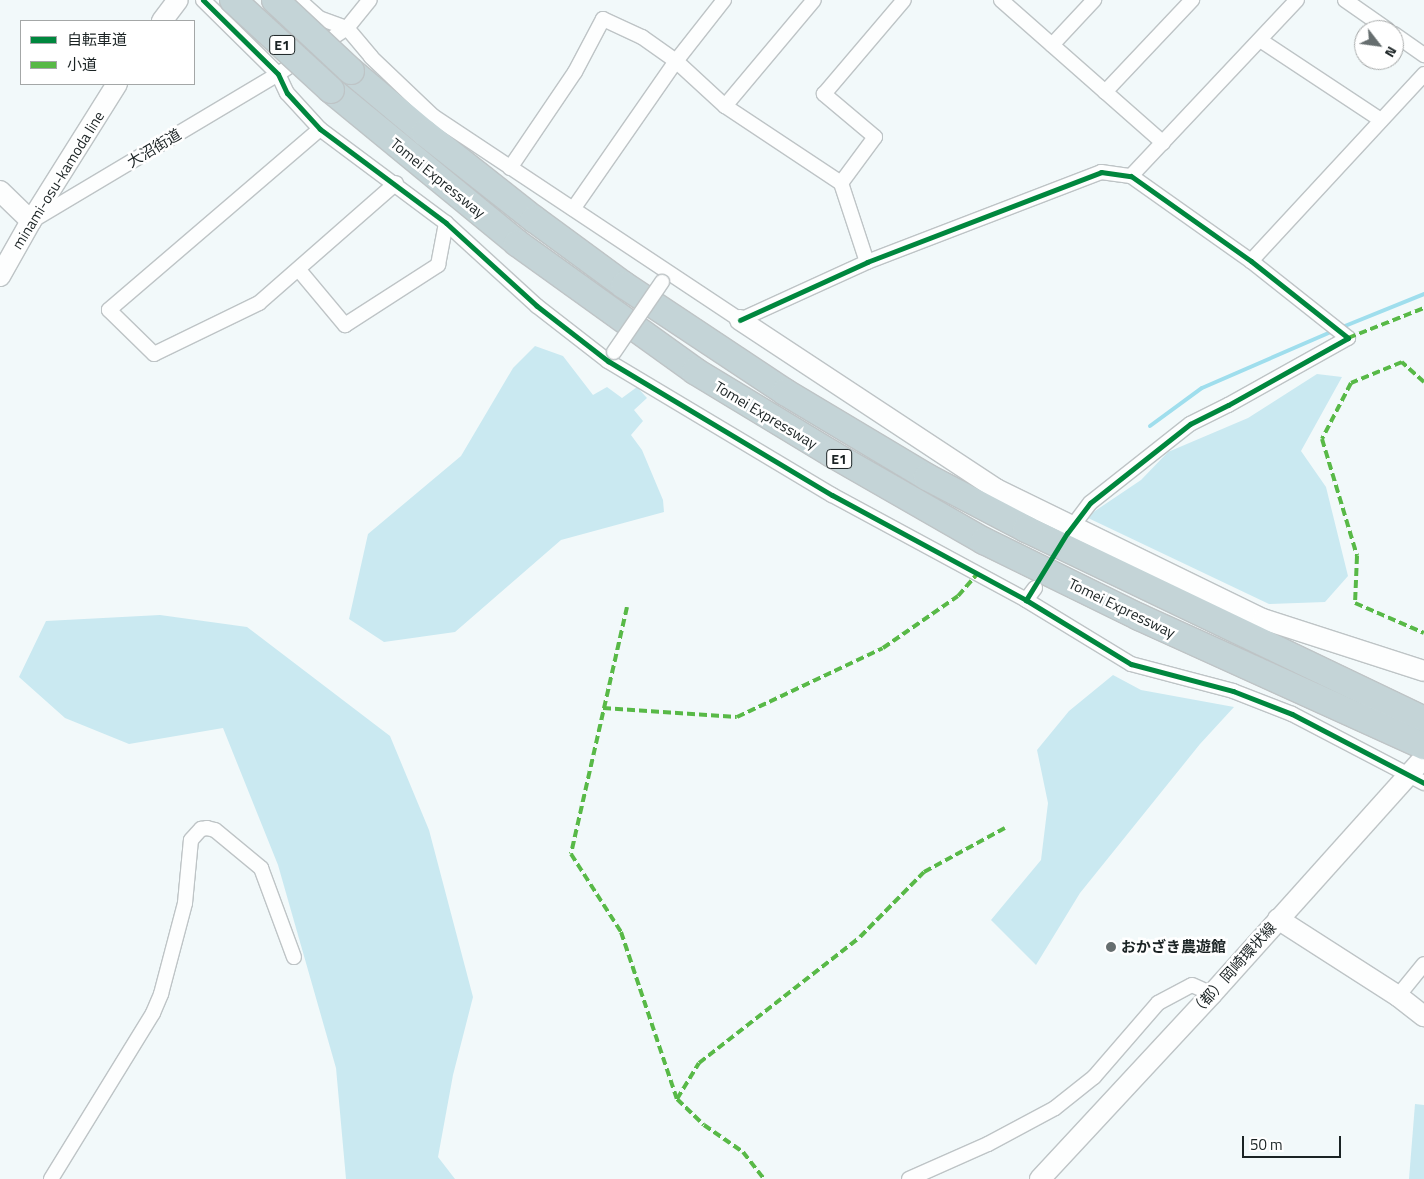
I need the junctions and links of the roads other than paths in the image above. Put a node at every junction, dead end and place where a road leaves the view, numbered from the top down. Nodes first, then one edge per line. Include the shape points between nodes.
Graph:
1 (178, 0) edge
2 (203, 0) edge
3 (233, 0) edge
4 (275, 0) edge
5 (299, 0) edge
6 (370, 0) edge
7 (724, 0) edge
8 (814, 0) edge
9 (904, 0) edge
10 (1001, 0) edge
11 (1094, 0) edge
12 (1192, 0) edge
13 (1297, 0) edge
14 (1344, 0) edge
15 (163, 20) edge
16 (1373, 20) edge
17 (347, 28) junction
18 (1260, 40) junction
19 (1404, 41) edge
20 (1052, 45) junction
21 (1424, 55) edge
22 (676, 61) junction
23 (278, 74) junction
24 (1424, 74) edge
25 (116, 85) edge
26 (1105, 92) junction
27 (725, 106) junction
28 (1381, 120) junction
29 (320, 129) junction
30 (1163, 143) junction
31 (510, 168) junction
32 (1131, 176) junction
33 (396, 183) junction
34 (841, 183) junction
35 (0, 192) edge
36 (573, 209) junction
37 (31, 221) junction
38 (446, 222) junction
39 (1251, 261) junction
40 (867, 262) junction
41 (299, 270) junction
42 (0, 276) edge
43 (666, 277) junction
44 (740, 320) junction
45 (611, 356) junction
46 (1070, 529) junction
47 (1035, 588) dead end
48 (1026, 600) junction
49 (1424, 671) edge
50 (1417, 730) edge
51 (1424, 758) edge
52 (1416, 780) edge
53 (1278, 919) junction
54 (294, 957) dead end
55 (1424, 964) edge
56 (1212, 994) junction
57 (1398, 996) junction
58 (1424, 1016) edge
59 (51, 1179) edge
60 (909, 1179) edge
61 (1040, 1179) edge

1 - 15 street
2 - 23 street
3 - 50 highway, Tomei Expressway / E1, bridge via 331,90 517,243 695,371 824,450 993,545 1148,621
4 - 50 highway, Tomei Expressway / E1, bridge via 351,71 534,219 785,392 927,477
5 - 17 street via 319,18
6 - 17 street
7 - 22 street
8 - 27 street
9 - 34 street via 824,94 875,137
10 - 20 street
11 - 20 street
12 - 26 street
13 - 18 street
14 - 16 street
17 - 23 street, 大沼街道
17 - 31 street via 433,116
18 - 28 street
18 - 30 street
19 - 21 street
20 - 26 street
22 - 27 street
22 - 31 street via 642,37 603,19 575,72
22 - 36 street
23 - 29 street via 287,93
23 - 37 street, 大沼街道
24 - 28 street
25 - 37 street, minami-osu-kamoda line
26 - 30 street
27 - 34 street
28 - 39 street
29 - 33 street
29 - 41 street via 109,310 154,354 258,303
30 - 32 street
31 - 36 street
32 - 39 street
32 - 40 street via 1101,172
33 - 38 street
33 - 41 street
34 - 40 street
35 - 37 street
36 - 43 street
37 - 42 street, minami-osu-kamoda line
38 - 41 street via 438,264 345,325
38 - 45 street via 537,306
39 - 46 street via 1348,338 1190,424 1090,502
40 - 44 street
43 - 44 street
43 - 45 street, bridge
44 - 46 street via 996,489
45 - 48 street via 832,495
46 - 49 street via 1263,619
47 - 48 street
48 - 52 street via 1131,664 1233,691 1292,714
51 - 52 street, （都）岡崎環状線
52 - 53 street, （都）岡崎環状線
53 - 56 street, （都）岡崎環状線
53 - 57 street
54 - 59 street via 261,868 215,830 201,829 191,840 185,903 153,1013
55 - 57 street
56 - 60 street via 1192,985 1158,1003 1094,1077 1056,1108 988,1144
56 - 61 street, （都）岡崎環状線
57 - 58 street

